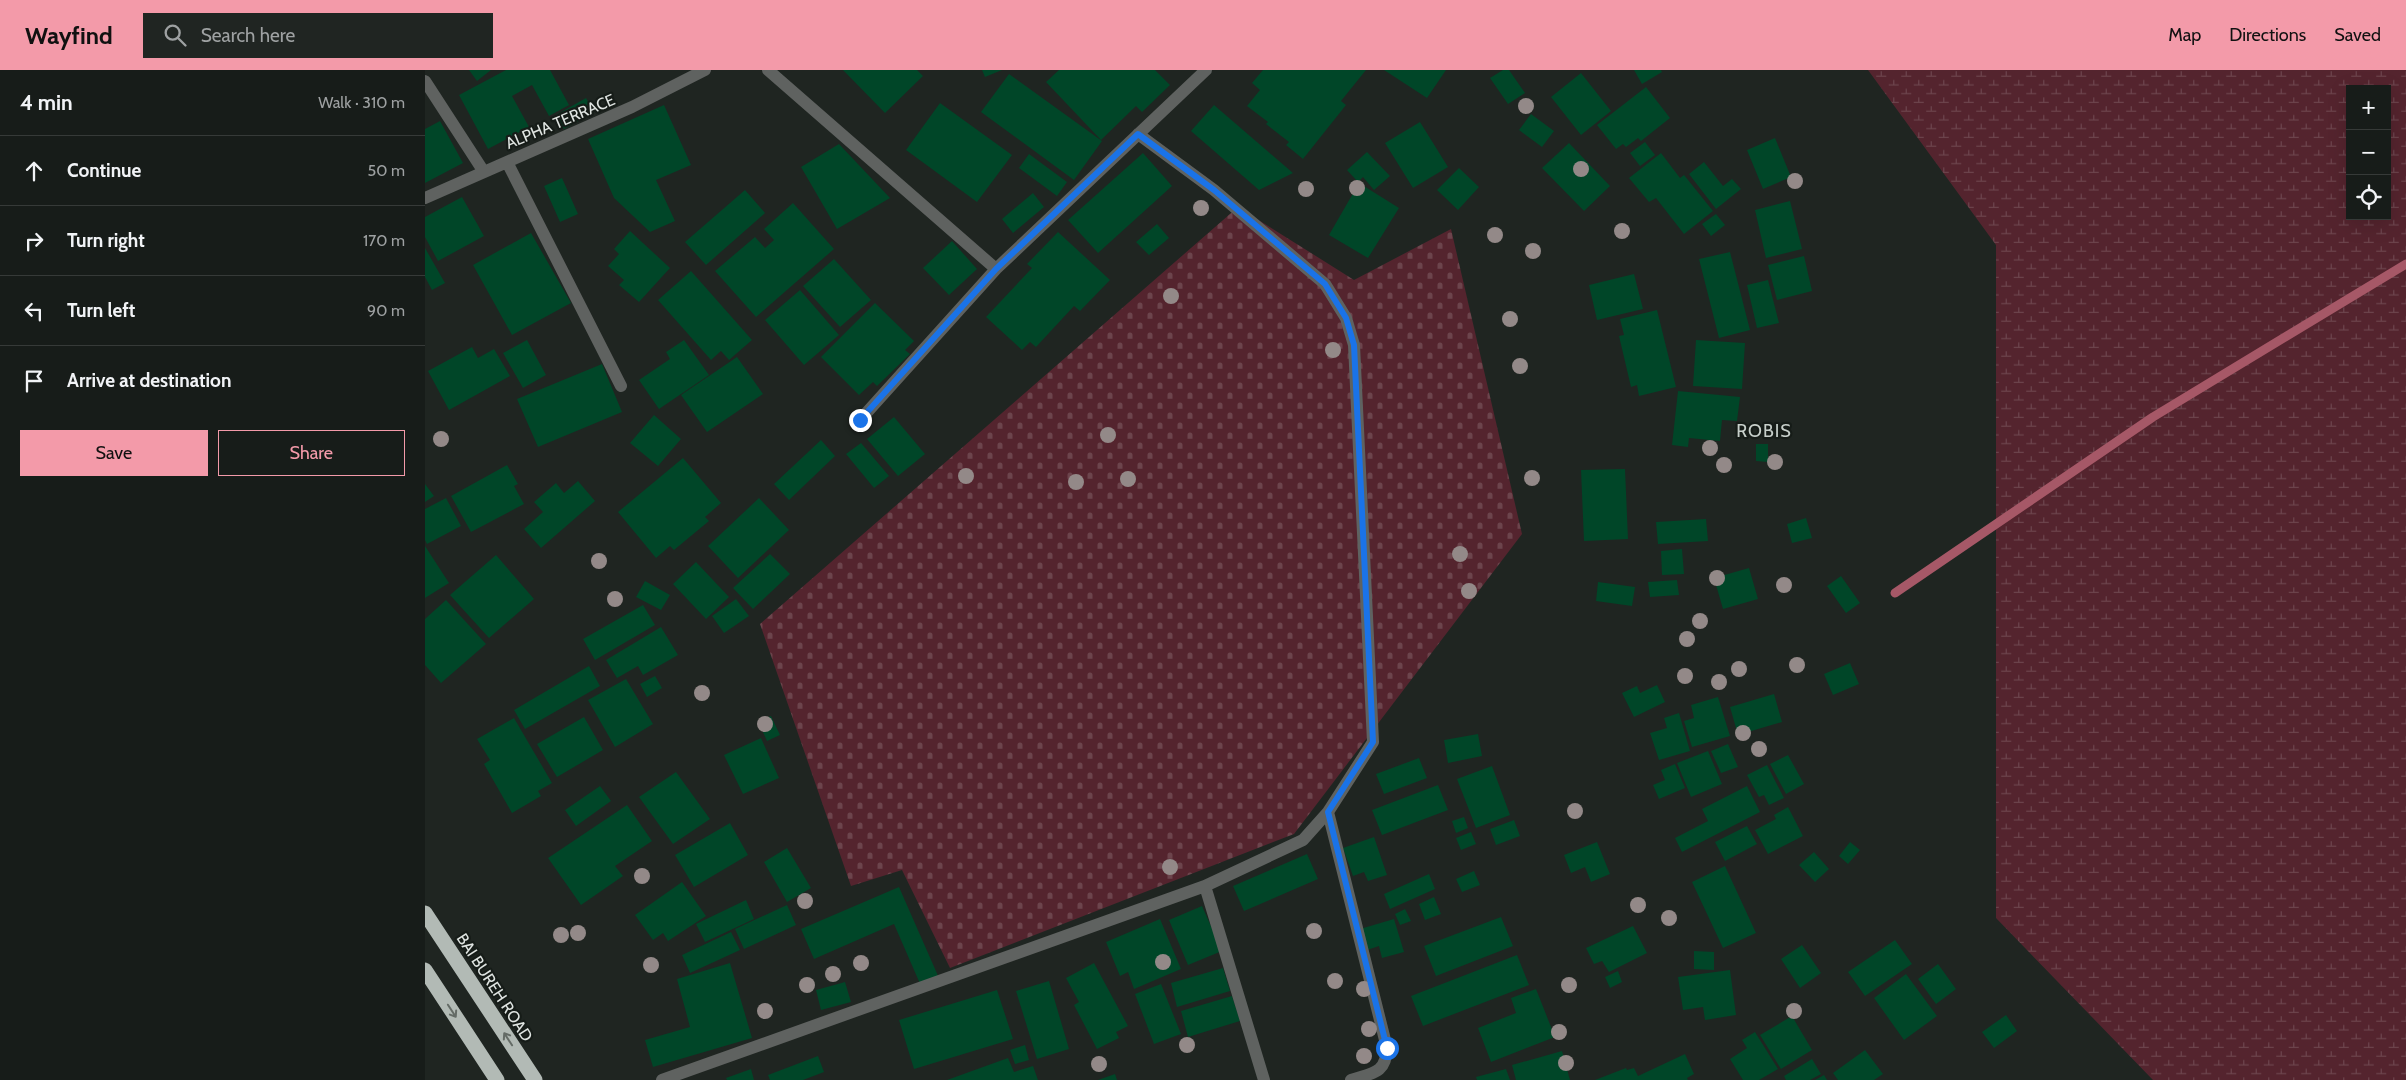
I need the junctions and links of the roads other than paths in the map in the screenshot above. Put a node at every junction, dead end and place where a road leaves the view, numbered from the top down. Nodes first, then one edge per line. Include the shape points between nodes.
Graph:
1 (705, 70) edge
2 (768, 70) edge
3 (1207, 70) edge
4 (425, 81) edge
5 (1138, 134) junction
6 (507, 162) junction
7 (484, 172) junction
8 (425, 198) edge
9 (996, 269) junction
10 (621, 386) dead end
11 (860, 420) dead end
12 (1328, 812) junction
13 (1205, 886) junction
14 (425, 912) edge
15 (425, 970) edge
16 (497, 1080) edge
17 (535, 1080) edge
18 (662, 1080) edge
19 (1264, 1080) edge
20 (1351, 1080) edge

1 - 6 street, ALPHA TERRACE via 632,107
2 - 9 street
3 - 5 street
4 - 7 street
5 - 9 street
5 - 12 street via 1214,190 1325,284 1346,318 1354,345 1373,742
6 - 7 street, ALPHA TERRACE
6 - 10 street
7 - 8 street, ALPHA TERRACE
9 - 11 street
12 - 13 street via 1303,840
12 - 20 street via 1387,1048 1387,1061 1379,1071
13 - 18 street
13 - 19 street
17 -> 14 highway, BAI BUREH ROAD
15 -> 16 highway

